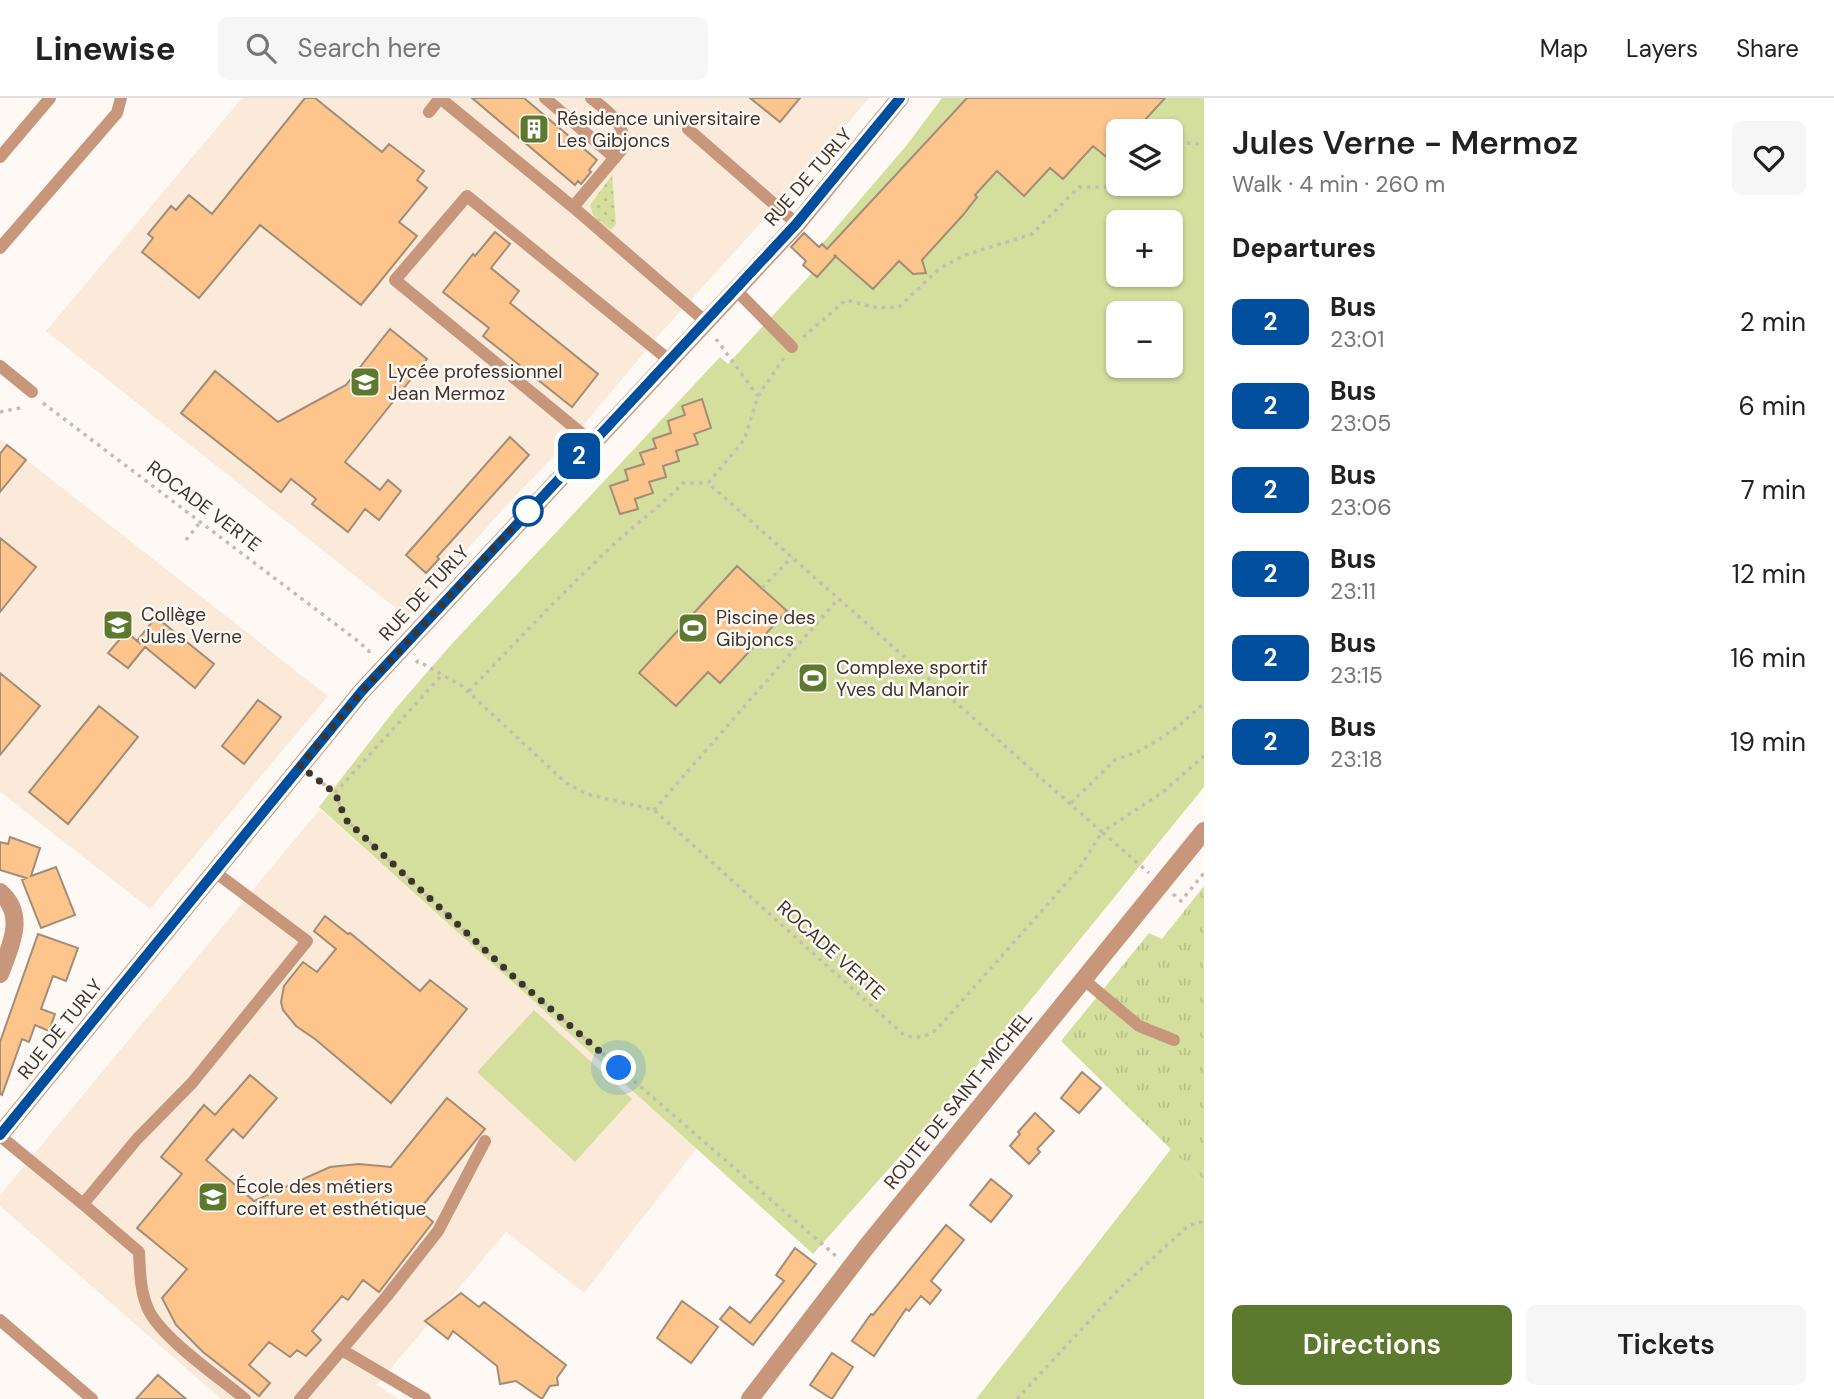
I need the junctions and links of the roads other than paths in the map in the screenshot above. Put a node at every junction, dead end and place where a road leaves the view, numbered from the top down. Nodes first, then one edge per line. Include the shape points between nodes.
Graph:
1 (50, 98) edge
2 (121, 98) edge
3 (440, 98) edge
4 (545, 98) edge
5 (591, 98) edge
6 (900, 98) edge
7 (429, 111) dead end
8 (688, 129) dead end
9 (0, 157) edge
10 (615, 158) junction
11 (573, 207) junction
12 (797, 223) junction
13 (0, 248) edge
14 (735, 289) junction
15 (705, 321) junction
16 (792, 346) road end
17 (669, 360) junction
18 (0, 366) edge
19 (32, 392) dead end
20 (592, 442) junction
21 (1204, 831) edge
22 (215, 873) junction
23 (0, 892) edge
24 (0, 974) edge
25 (1083, 979) junction
26 (1174, 1040) dead end
27 (0, 1135) edge
28 (485, 1141) dead end
29 (83, 1204) junction
30 (0, 1320) edge
31 (342, 1350) junction
32 (92, 1399) edge
33 (245, 1399) edge
34 (300, 1399) edge
35 (425, 1399) edge
36 (750, 1399) edge

1 - 9 lane
2 - 13 lane via 117,113
3 - 7 lane
3 - 11 lane
4 - 10 lane
5 - 10 lane via 622,127 623,149
6 - 12 street, RUE DE TURLY
8 - 12 lane
10 - 11 lane
11 - 15 lane
12 - 14 street, RUE DE TURLY
14 - 15 street, RUE DE TURLY
14 - 16 lane
15 - 17 street, RUE DE TURLY
17 - 20 street, RUE DE TURLY
17 - 20 lane via 467,196 396,280
18 - 19 lane
20 - 22 street, RUE DE TURLY via 362,691
21 - 25 street, ROUTE DE SAINT-MICHEL
22 - 27 street, RUE DE TURLY
22 - 29 lane via 307,941 192,1083
23 - 24 street via 9,901 16,921
25 - 26 lane via 1139,1026
25 - 36 street, ROUTE DE SAINT-MICHEL
27 - 29 lane
28 - 31 lane via 438,1231
29 - 33 lane via 139,1252 140,1284 149,1311 168,1335
30 - 32 lane
31 - 34 lane
31 - 35 lane

